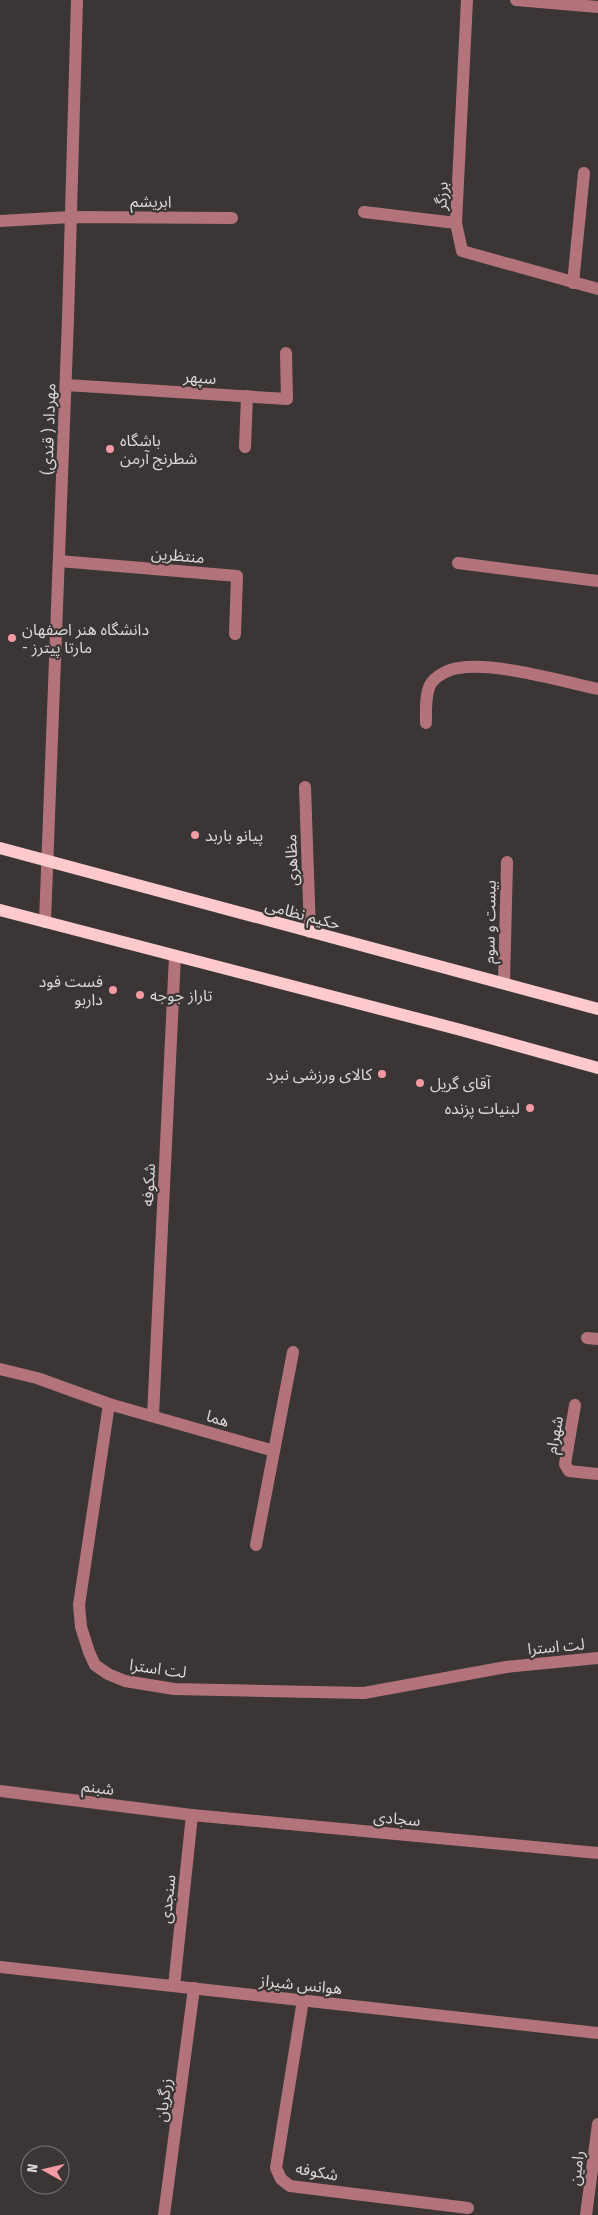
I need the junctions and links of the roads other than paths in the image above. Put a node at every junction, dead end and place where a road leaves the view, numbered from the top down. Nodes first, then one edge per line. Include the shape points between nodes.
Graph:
1 (77, 0) edge
2 (467, 0) edge
3 (516, 0) edge
4 (598, 7) edge
5 (584, 172) dead end
6 (364, 212) dead end
7 (71, 217) junction
8 (232, 218) dead end
9 (0, 221) edge
10 (456, 223) junction
11 (573, 283) junction
12 (598, 289) edge
13 (286, 353) dead end
14 (66, 384) junction
15 (247, 396) junction
16 (245, 447) dead end
17 (59, 561) junction
18 (458, 563) dead end
19 (598, 581) edge
20 (235, 634) dead end
21 (598, 689) edge
22 (426, 723) dead end
23 (305, 787) dead end
24 (0, 848) edge
25 (46, 860) junction
26 (507, 862) dead end
27 (0, 910) edge
28 (45, 922) junction
29 (310, 932) junction
30 (175, 956) junction
31 (504, 983) junction
32 (598, 1010) edge
33 (598, 1068) edge
34 (293, 1352) dead end
35 (0, 1369) edge
36 (109, 1404) junction
37 (575, 1405) dead end
38 (153, 1416) junction
39 (274, 1451) junction
40 (598, 1474) edge
41 (256, 1545) dead end
42 (598, 1658) edge
43 (0, 1791) edge
44 (192, 1815) junction
45 (598, 1853) edge
46 (0, 1967) edge
47 (174, 1986) junction
48 (194, 1988) junction
49 (303, 2000) junction
50 (598, 2034) edge
51 (598, 2124) edge
52 (468, 2208) dead end
53 (164, 2215) edge
54 (586, 2215) edge

1 - 7 street, مهرداد ( قندی)
2 - 10 street, برزگر
3 - 4 street
5 - 11 street
6 - 10 street
7 - 8 street, ابریشم
7 - 9 street, ابریشم
7 - 14 street, مهرداد ( قندی)
10 - 11 street, برزگر via 462,252
11 - 12 street, برزگر
13 - 15 street, سپهر via 287,398
14 - 15 street, سپهر
14 - 17 street, مهرداد ( قندی)
15 - 16 street
17 - 20 street, منتظرین via 237,576
17 - 25 street, مهرداد ( قندی)
18 - 19 street
21 - 22 street via 484,668 458,668 438,675 430,684
23 - 29 street, مظاهری
24 - 25 main road, حکیم نظامی
25 - 28 street, مهرداد ( قندی)
25 - 29 main road, حکیم نظامی
26 - 31 street, بیست و سوم
27 - 28 main road
28 - 30 main road
29 - 31 main road, حکیم نظامی
30 - 33 main road
30 - 38 street, شکوفه
31 - 32 main road, حکیم نظامی
34 - 39 street
35 - 36 street via 37,1378
36 - 38 street, هما
36 - 42 street, لت استرا via 79,1604 81,1628 89,1652 95,1665 108,1674 125,1681 174,1689 364,1693 506,1667
37 - 40 street, شهرام via 565,1464 569,1471
38 - 39 street, هما
39 - 41 street
43 - 44 street, شبنم
44 - 45 street, سجادی
44 - 47 street, سنجدی
46 - 47 street, هوانس شیراز
47 - 48 street, هوانس شیراز
48 - 49 street, هوانس شیراز
48 - 53 street, زرگریان
49 - 50 street, هوانس شیراز
49 - 52 street, شکوفه via 276,2168 282,2179 290,2186
51 - 54 street, رامین

